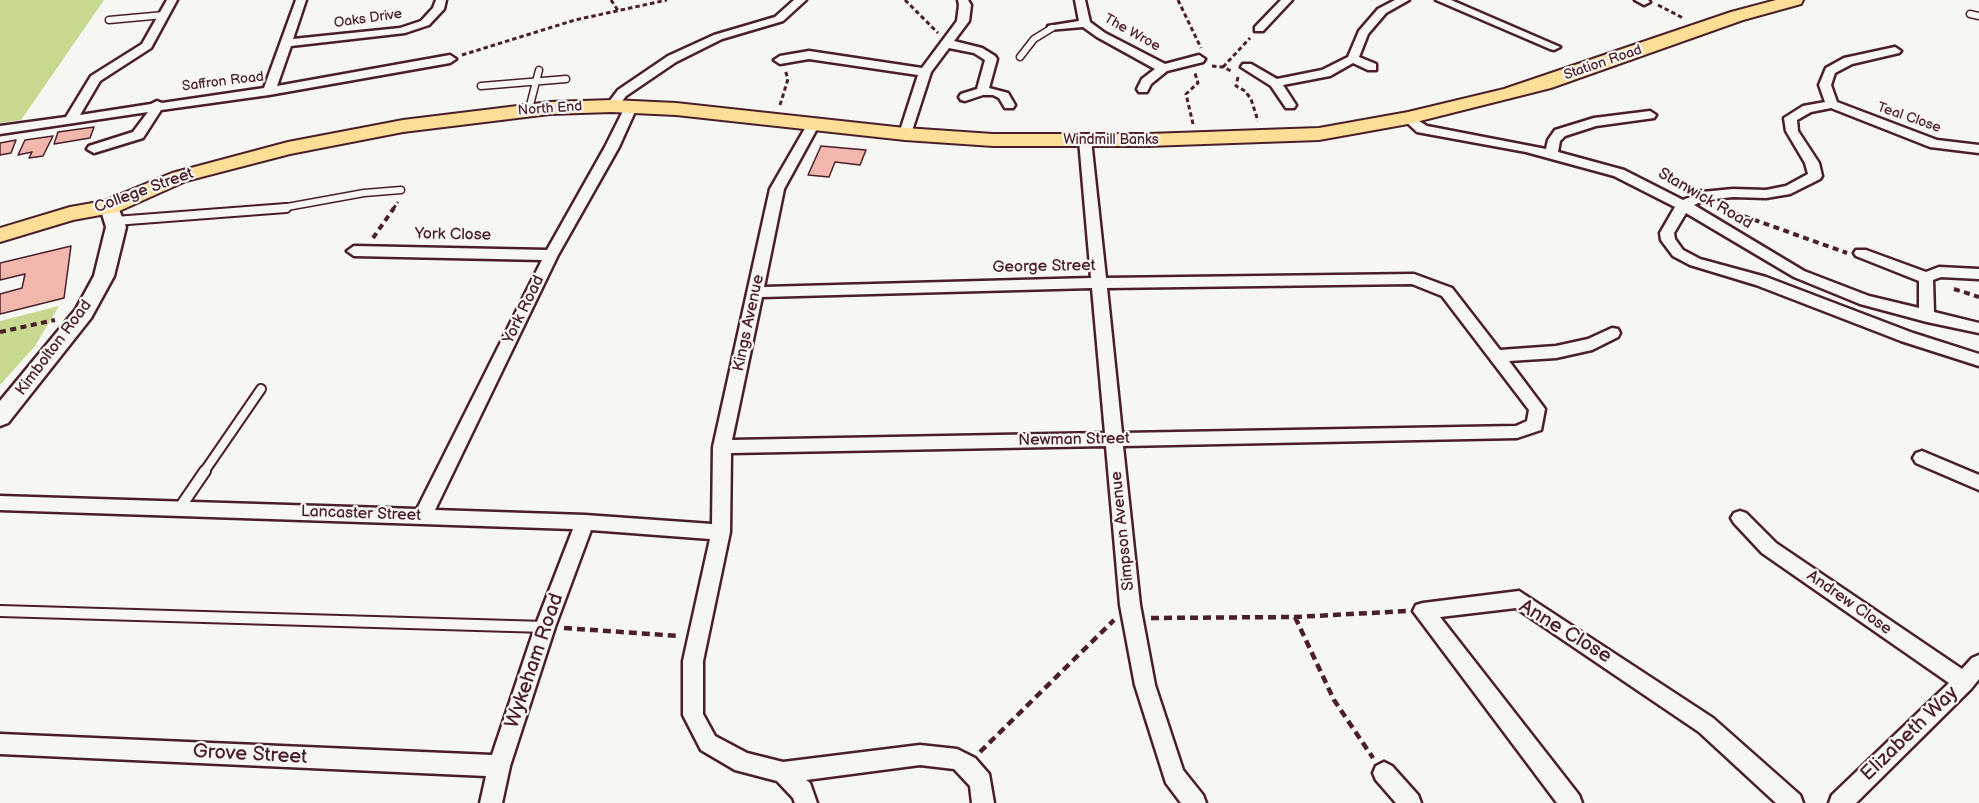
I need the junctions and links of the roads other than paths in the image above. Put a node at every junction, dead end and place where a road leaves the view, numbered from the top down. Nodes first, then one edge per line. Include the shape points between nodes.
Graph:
1 (172, 0) edge
2 (301, 0) edge
3 (441, 0) edge
4 (801, 0) edge
5 (963, 0) edge
6 (1080, 0) edge
7 (1287, 0) edge
8 (1404, 0) edge
9 (1441, 0) edge
10 (1792, 0) edge
11 (1970, 14) dead end
12 (164, 15) junction
13 (1979, 16) edge
14 (109, 20) dead end
15 (1085, 23) junction
16 (1052, 28) joint
17 (1258, 29) road end
18 (951, 40) junction
19 (285, 43) junction
20 (1554, 46) dead end
21 (1895, 51) dead end
22 (1020, 57) dead end
23 (450, 58) road end
24 (1353, 59) junction
25 (780, 60) road end
26 (1200, 61) road end
27 (1247, 67) dead end
28 (1372, 67) dead end
29 (1163, 68) junction
30 (539, 70) dead end
31 (925, 72) junction
32 (566, 79) dead end
33 (537, 81) junction
34 (1275, 84) junction
35 (481, 86) dead end
36 (1143, 89) dead end
37 (269, 91) junction
38 (982, 91) junction
39 (964, 97) dead end
40 (1832, 104) junction
41 (157, 105) junction
42 (1009, 105) dead end
43 (1290, 105) dead end
44 (621, 106) junction
45 (529, 110) junction
46 (1650, 115) dead end
47 (1408, 118) junction
48 (71, 119) junction
49 (813, 125) junction
50 (0, 130) edge
51 (905, 134) junction
52 (1085, 140) junction
53 (288, 148) joint
54 (94, 149) dead end
55 (1979, 149) edge
56 (1551, 153) junction
57 (401, 193) road end
58 (1683, 205) junction
59 (112, 214) junction
60 (0, 235) edge
61 (359, 251) road end
62 (1855, 253) road end
63 (551, 255) junction
64 (1979, 274) edge
65 (1926, 278) junction
66 (1098, 283) junction
67 (755, 292) junction
68 (1928, 317) junction
69 (1979, 328) edge
70 (1612, 333) dead end
71 (1496, 356) junction
72 (1979, 360) edge
73 (261, 389) dead end
74 (0, 417) edge
75 (1114, 439) junction
76 (722, 447) junction
77 (1922, 458) dead end
78 (1979, 483) edge
79 (0, 503) edge
80 (179, 509) junction
81 (423, 516) junction
82 (1740, 518) dead end
83 (585, 522) junction
84 (721, 532) junction
85 (0, 611) edge
86 (545, 627) junction
87 (1979, 663) edge
88 (1964, 682) junction
89 (0, 744) edge
90 (499, 766) junction
91 (783, 772) junction
92 (1384, 774) road end
93 (491, 803) edge
94 (806, 803) edge
95 (983, 803) edge
96 (1195, 803) edge
97 (1410, 803) edge
98 (1571, 803) edge
99 (1792, 803) edge
100 (1840, 803) edge

1 - 12 street
2 - 19 street
3 - 19 street, Oaks Drive via 425,23 401,31
4 - 44 street via 779,19 718,37 672,59 622,93
5 - 18 street via 963,21
6 - 15 street, The Wroe
7 - 17 street
8 - 24 street via 1382,11 1364,33
9 - 20 street
10 - 47 main road, Station Road via 1544,84
11 - 13 lane
12 - 14 lane
12 - 48 street via 147,46 95,79
15 - 16 street, The Wroe
15 - 29 street, The Wroe
16 - 22 lane via 1035,39
18 - 31 street
18 - 38 street via 991,59
19 - 37 street
21 - 40 street via 1848,62 1830,71 1824,85
23 - 37 street, Saffron Road
24 - 28 street
24 - 34 street via 1326,73
25 - 31 street via 809,55
26 - 29 street, The Wroe
27 - 34 street
29 - 36 street
30 - 33 lane
31 - 51 street
32 - 33 lane
33 - 35 lane
33 - 45 lane
34 - 43 street
37 - 41 street, Saffron Road
38 - 39 street
38 - 42 street via 1004,96
40 - 55 street, Teal Close via 1935,144
40 - 58 street via 1807,109 1790,118 1792,131 1812,163 1815,176 1790,190 1702,196
41 - 48 street, Saffron Road
41 - 54 street via 138,135
44 - 45 main road, North End
44 - 49 main road, North End
44 - 63 street, York Road via 612,147
45 - 53 main road, North End via 403,126
46 - 56 street via 1594,122 1560,133
47 - 52 main road, Windmill Banks via 1319,134 1265,138
47 - 56 street, Stanwick Road via 1422,129 1434,132
48 - 50 street, Saffron Road
49 - 51 main road, Windmill Banks
49 - 67 street, Kings Avenue via 777,189
51 - 52 main road, Windmill Banks via 993,140
52 - 66 street, Simpson Avenue
53 - 59 main road, College Street via 179,177
56 - 58 street, Stanwick Road via 1619,173
57 - 59 lane via 364,193 280,209
58 - 68 street, Stanwick Road via 1799,274 1864,300
58 - 72 street via 1667,233 1672,246 1686,257
59 - 60 main road, College Street via 70,214
59 - 74 main road, Kimbolton Road via 115,234 109,262 84,313
61 - 63 street, York Close
62 - 65 street
63 - 81 street, York Road
64 - 65 street via 1939,273
65 - 68 street
66 - 67 street, George Street
66 - 71 street, George Street via 1414,279 1446,292
66 - 75 street, Simpson Avenue
67 - 76 street, Kings Avenue
68 - 69 street, Stanwick Road
70 - 71 street via 1592,344 1556,352
71 - 75 street, Newman Street via 1538,409 1535,425 1517,432
73 - 80 lane
75 - 76 street, Newman Street
75 - 96 street, Simpson Avenue via 1133,619 1145,685 1174,776
76 - 84 street, Kings Avenue
77 - 78 street
79 - 80 street, Lancaster Street
80 - 81 street, Lancaster Street
81 - 83 street, Lancaster Street
82 - 88 street, Andrew Close via 1768,548
83 - 84 street, Lancaster Street
83 - 86 street, Wykeham Road
84 - 91 street, Kings Avenue via 693,661 693,715 708,743 743,763
85 - 86 lane
86 - 90 street, Wykeham Road
87 - 88 street, Elizabeth Way
88 - 100 street, Elizabeth Way
89 - 90 street, Grove Street
90 - 93 street, Wykeham Road
91 - 94 street via 802,791
91 - 95 street, Kings Avenue via 920,755 957,759 981,782
92 - 97 street
98 - 99 street, Anne Close via 1423,611 1519,599 1706,725

